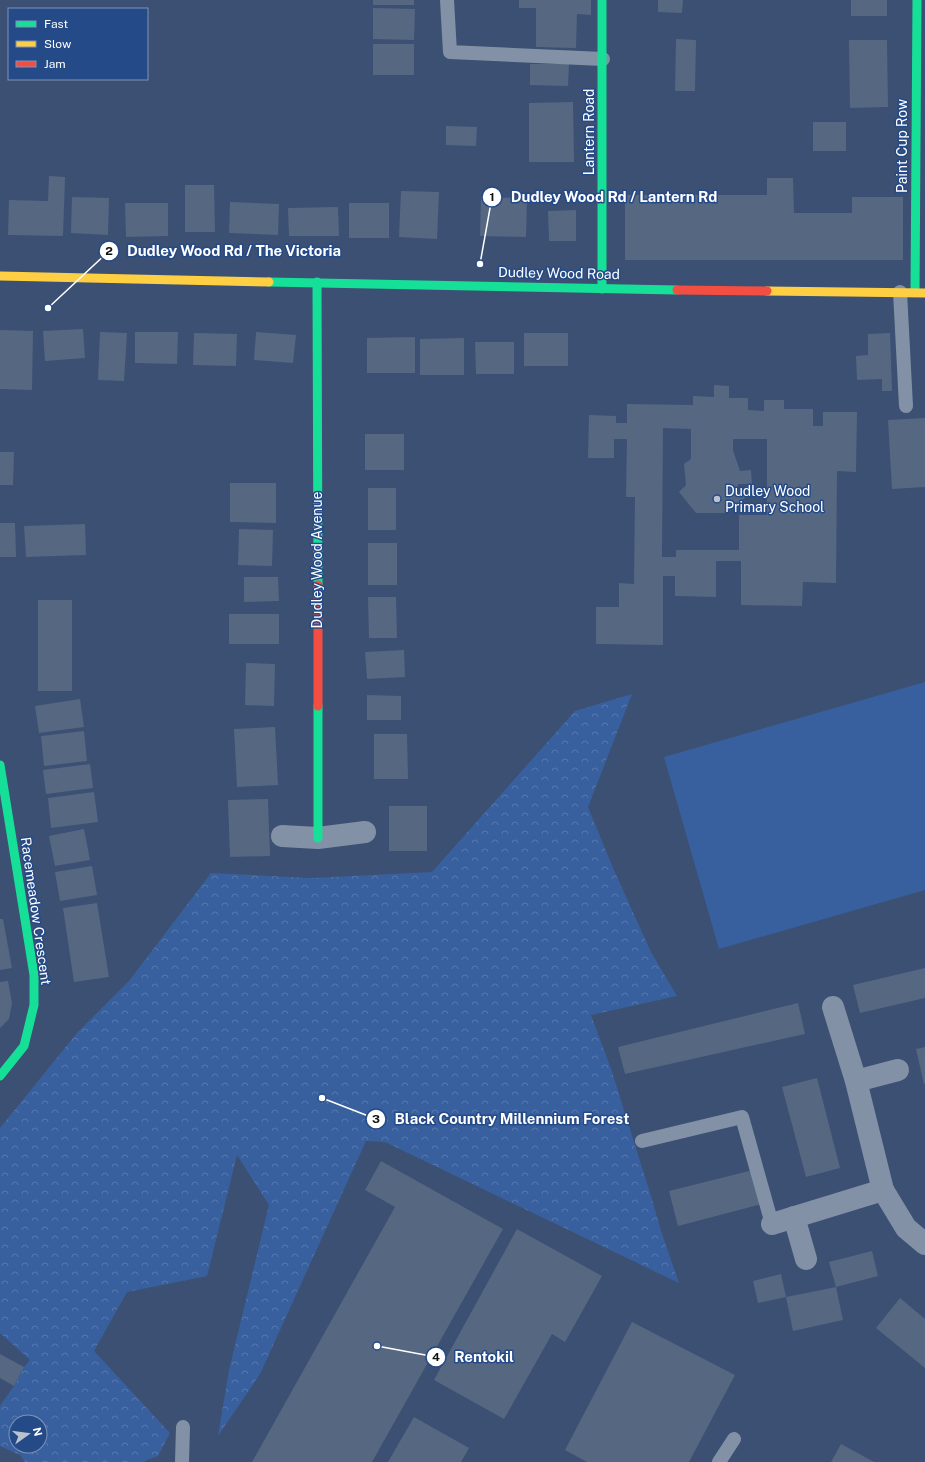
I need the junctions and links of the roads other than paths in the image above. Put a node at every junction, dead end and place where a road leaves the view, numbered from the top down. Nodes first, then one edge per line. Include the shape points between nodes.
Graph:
1 (447, 0) edge
2 (602, 0) edge
3 (917, 0) edge
4 (603, 59) junction
5 (0, 276) edge
6 (317, 282) junction
7 (602, 289) junction
8 (900, 292) junction
9 (915, 292) junction
10 (925, 293) edge
11 (906, 406) dead end
12 (0, 765) edge
13 (3, 797) edge
14 (365, 832) dead end
15 (282, 836) dead end
16 (318, 838) junction
17 (833, 1007) dead end
18 (898, 1070) dead end
19 (0, 1076) edge
20 (856, 1081) junction
21 (642, 1141) dead end
22 (883, 1190) junction
23 (794, 1217) junction
24 (772, 1224) joint
25 (925, 1244) edge
26 (806, 1259) dead end
27 (183, 1427) dead end
28 (734, 1439) dead end
29 (182, 1462) edge
30 (719, 1462) edge

1 - 4 lane via 450,52
2 - 4 street, Lantern Road
3 - 9 street, Paint Cup Row
4 - 7 street, Lantern Road
5 - 6 street, Dudley Wood Road
6 - 7 street, Dudley Wood Road
6 - 16 street, Dudley Wood Avenue
7 - 8 street, Dudley Wood Road
8 - 9 street, Dudley Wood Road
8 - 11 lane
9 - 10 street, Dudley Wood Road
12 - 13 street, Racemeadow Crescent
13 - 19 street, Racemeadow Crescent via 34,975 34,1005 24,1046
14 - 16 street
15 - 16 street
17 - 20 street
18 - 20 street
20 - 22 street
21 - 24 lane via 742,1117
22 - 23 street
22 - 25 street via 906,1228
23 - 24 street
23 - 26 street
27 - 29 lane
28 - 30 lane

